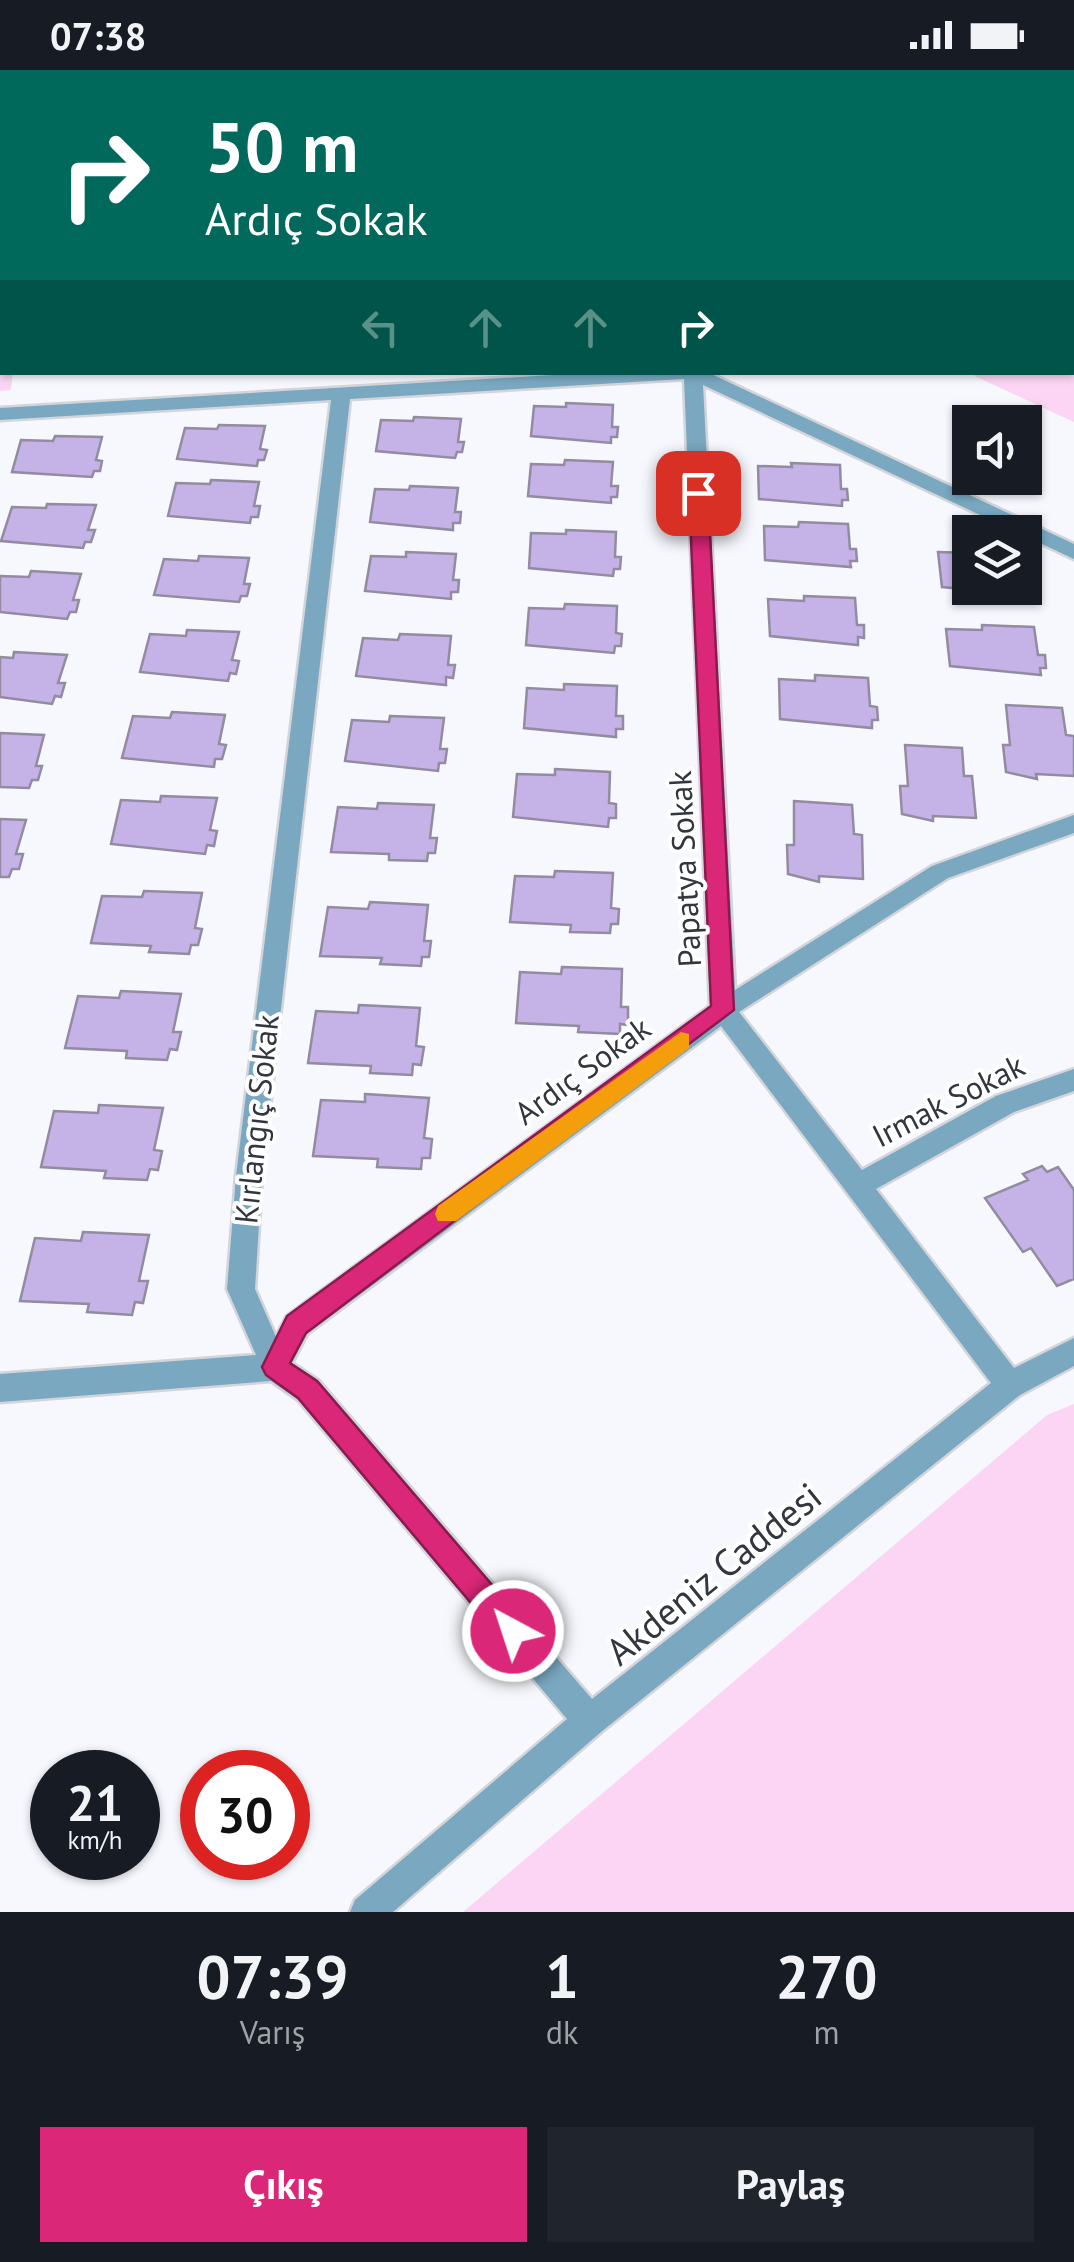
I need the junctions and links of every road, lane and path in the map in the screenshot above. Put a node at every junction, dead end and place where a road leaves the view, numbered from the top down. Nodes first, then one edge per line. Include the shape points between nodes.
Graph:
1 (674, 375) edge
2 (693, 375) edge
3 (695, 375) edge
4 (340, 393) junction
5 (6, 412) edge
6 (1074, 552) edge
7 (1074, 824) edge
8 (723, 1010) junction
9 (1074, 1080) edge
10 (856, 1188) junction
11 (1074, 1351) edge
12 (275, 1367) junction
13 (1010, 1385) junction
14 (0, 1388) edge
15 (590, 1722) junction
16 (367, 1912) edge

1 - 4 street
2 - 8 street, Papatya Sokak
3 - 6 street
4 - 5 street
4 - 12 street, Kırlangıç Sokak via 240,1266 241,1289
7 - 8 street, Ardıç Sokak via 940,872
8 - 10 street, Papatya Sokak
8 - 12 street, Ardıç Sokak via 296,1324
9 - 10 street, Irmak Sokak via 1005,1104
10 - 13 street, Papatya Sokak
11 - 13 street, Akdeniz Caddesi
12 - 14 street
12 - 15 street, Kırlangıç Sokak via 308,1390
13 - 15 street, Akdeniz Caddesi
15 - 16 street, Akdeniz Caddesi

